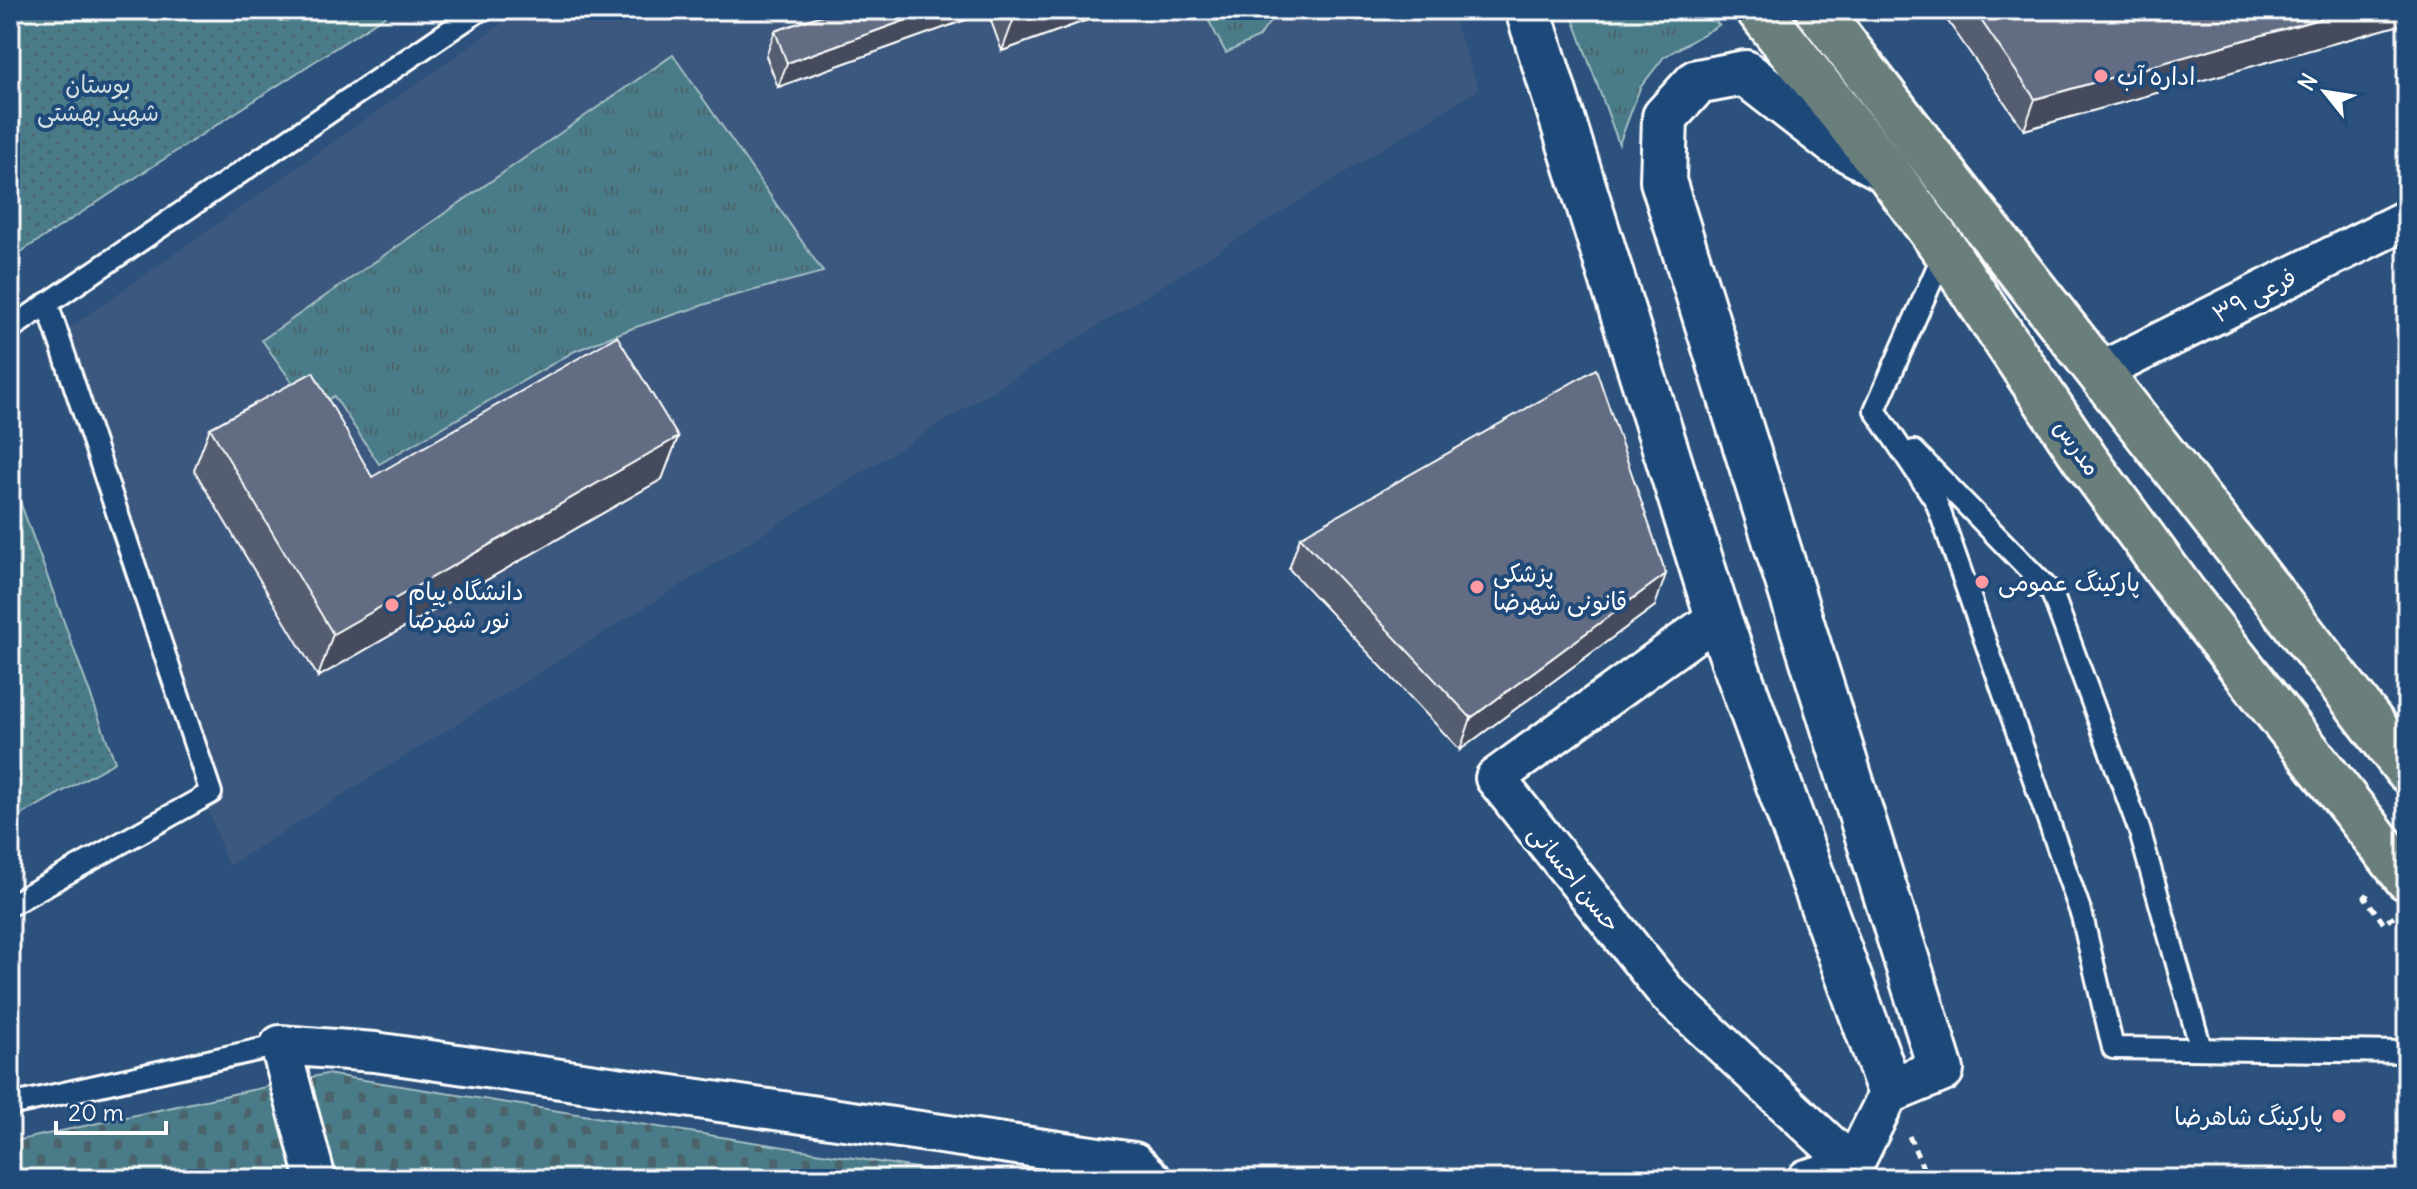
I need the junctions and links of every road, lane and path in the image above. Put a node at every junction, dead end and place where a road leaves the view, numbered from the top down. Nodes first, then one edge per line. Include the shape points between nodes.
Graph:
1 (480, 10) edge
2 (1528, 10) edge
3 (1759, 10) edge
4 (1818, 10) edge
5 (1886, 170) junction
6 (2407, 219) edge
7 (1945, 250) junction
8 (47, 303) junction
9 (10, 329) edge
10 (2100, 372) junction
11 (1875, 410) junction
12 (2133, 414) junction
13 (2085, 459) junction
14 (2244, 560) junction
15 (2185, 595) junction
16 (1718, 617) junction
17 (2401, 753) edge
18 (2407, 878) edge
19 (2365, 897) dead end
20 (10, 905) edge
21 (2384, 924) dead end
22 (280, 1045) junction
23 (2201, 1049) junction
24 (2407, 1052) edge
25 (1890, 1091) junction
26 (10, 1105) edge
27 (1853, 1166) junction
28 (316, 1179) edge
29 (1152, 1179) edge
30 (1807, 1179) edge

1 - 8 lane
2 - 16 street
3 - 5 main road, مدرس
4 - 10 main road
5 - 7 main road, مدرس
5 - 25 street via 1834,142 1745,73 1697,82 1665,117 1663,181 1941,1070
6 - 10 street, فرعی ۳۹
7 - 11 lane
7 - 13 main road, مدرس
8 - 9 lane
8 - 20 lane via 211,793
10 - 12 main road
11 - 23 lane via 2052,593 2139,829
11 - 23 lane via 1936,501 2082,916 2113,1048
12 - 13 main road via 2151,446 2145,470 2124,480
12 - 14 main road
13 - 15 main road, مدرس
14 - 15 main road via 2225,547 2205,547 2183,574
14 - 17 main road
15 - 18 main road, مدرس
16 - 25 street
16 - 27 street, حسن احسانی via 1495,778 1667,993
19 - 21 path
22 - 26 lane
22 - 28 street
22 - 29 street via 375,1052 1134,1162
23 - 24 lane
25 - 27 street
27 - 30 street

